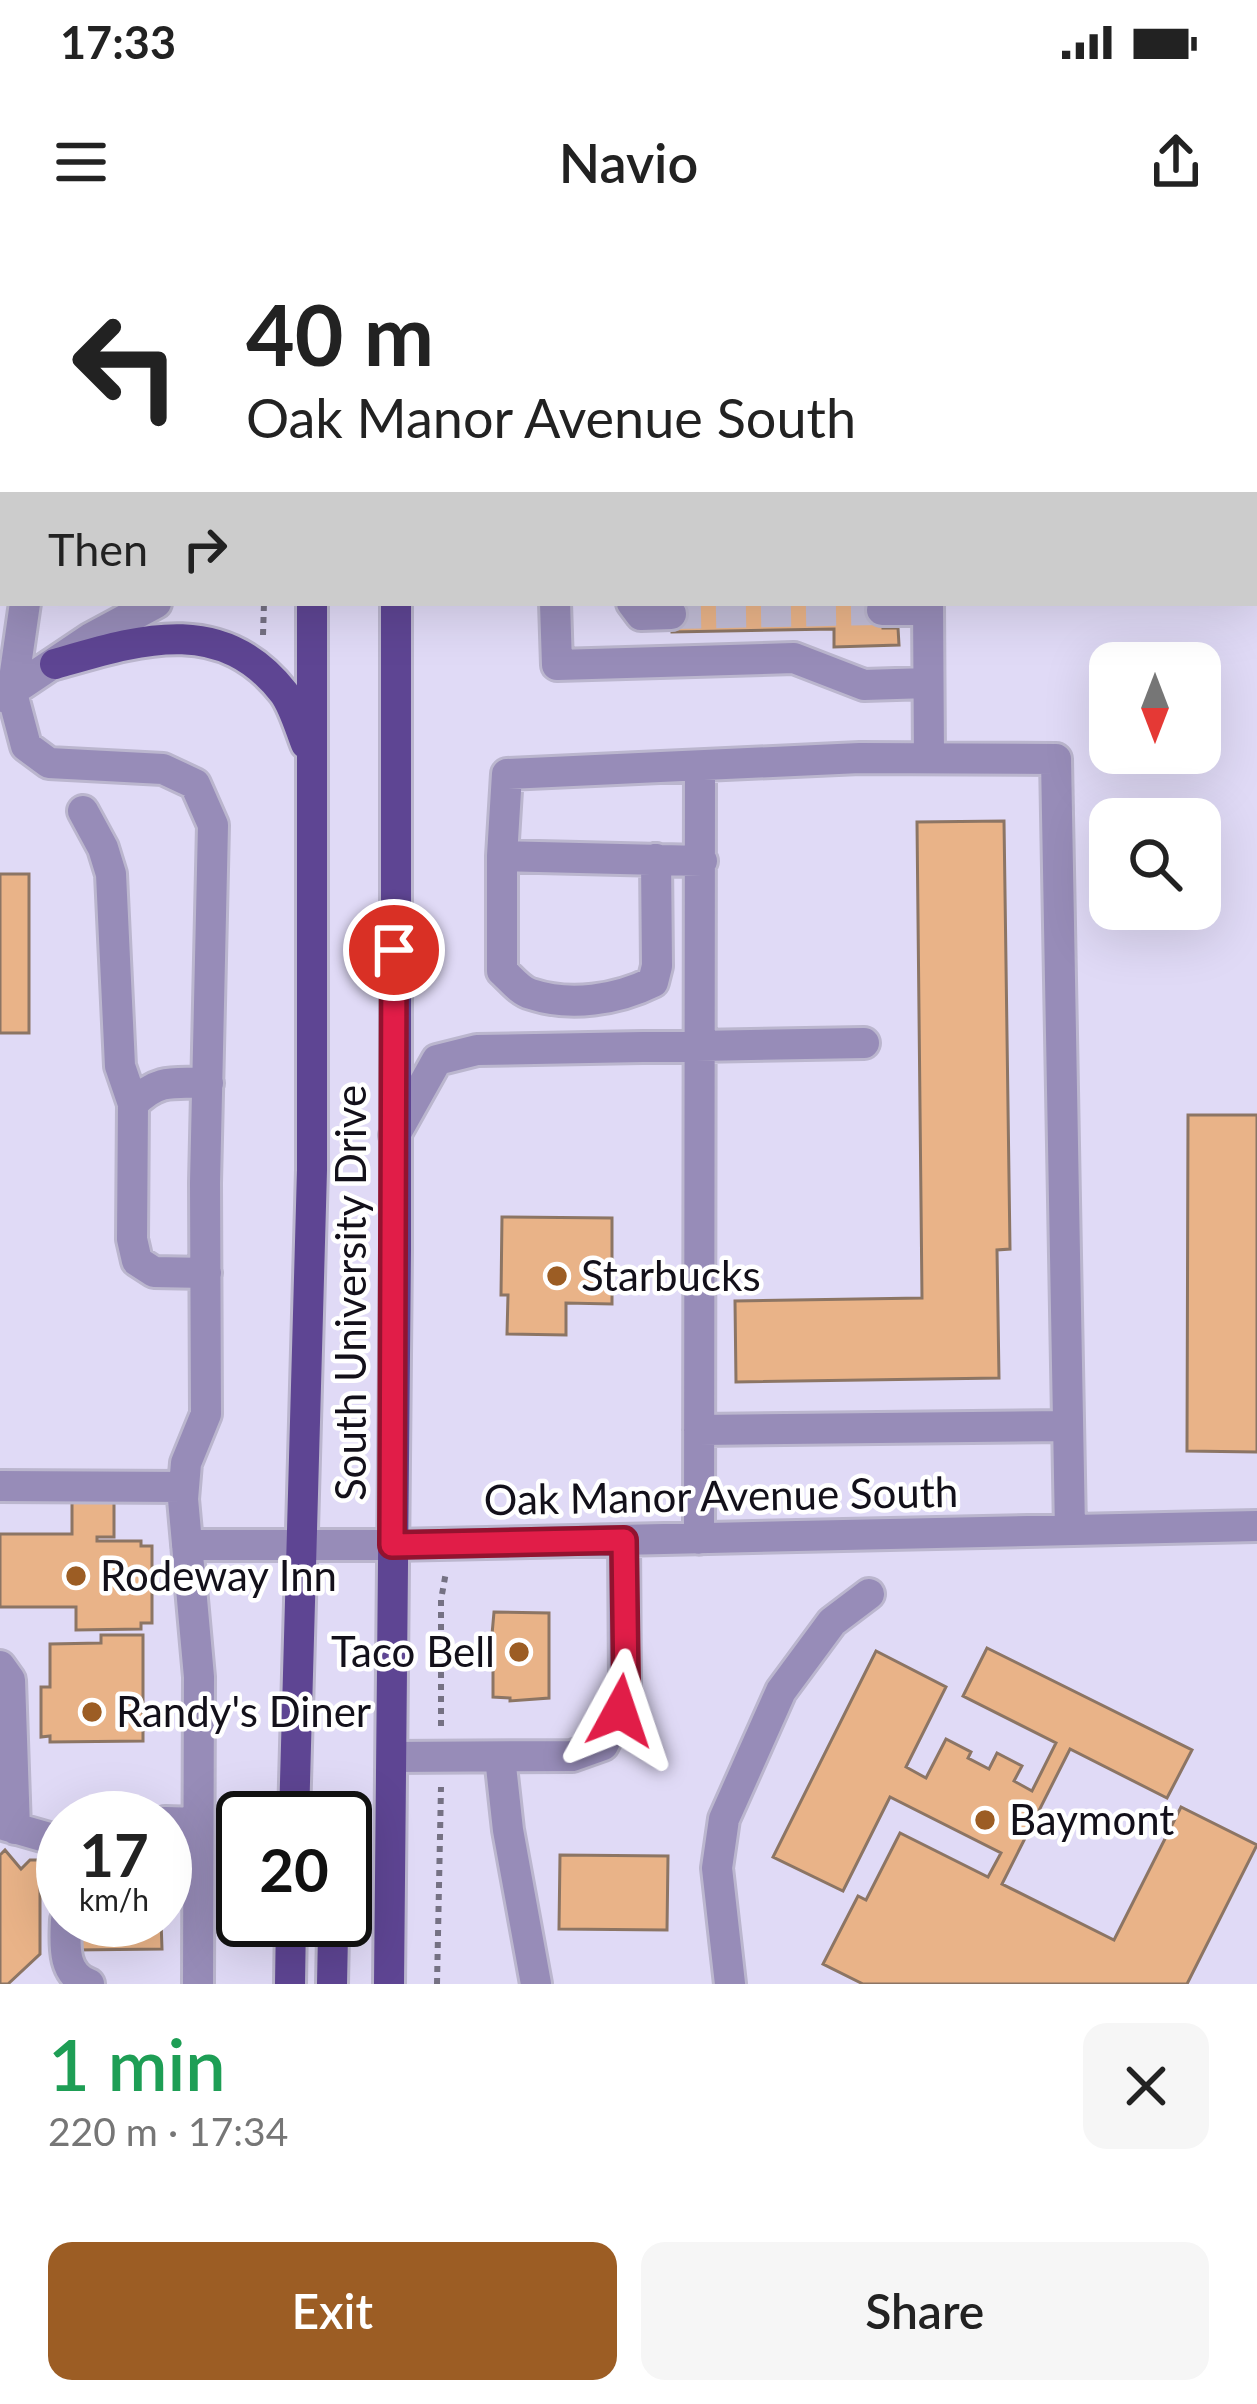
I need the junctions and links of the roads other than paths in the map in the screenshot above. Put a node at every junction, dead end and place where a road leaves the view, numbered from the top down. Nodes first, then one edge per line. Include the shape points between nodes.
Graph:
1 (24, 606) edge
2 (150, 606) edge
3 (312, 606) edge
4 (396, 606) edge
5 (555, 606) edge
6 (634, 606) edge
7 (928, 607) edge
8 (883, 610) dead end
9 (671, 614) dead end
10 (56, 664) junction
11 (928, 683) junction
12 (6, 696) edge
13 (929, 757) junction
14 (312, 759) junction
15 (700, 768) junction
16 (83, 811) dead end
17 (502, 856) junction
18 (656, 860) junction
19 (702, 860) junction
20 (864, 1043) dead end
21 (699, 1046) junction
22 (208, 1083) junction
23 (133, 1104) junction
24 (395, 1135) junction
25 (206, 1273) junction
26 (1066, 1426) junction
27 (699, 1430) junction
28 (0, 1486) edge
29 (184, 1486) junction
30 (1257, 1526) edge
31 (1070, 1530) junction
32 (698, 1539) junction
33 (624, 1540) junction
34 (187, 1545) junction
35 (302, 1545) junction
36 (392, 1545) junction
37 (869, 1594) dead end
38 (0, 1666) edge
39 (392, 1757) junction
40 (500, 1757) junction
41 (295, 1791) edge
42 (192, 1823) edge
43 (198, 1823) junction
44 (8, 1826) edge
45 (67, 1947) edge
46 (291, 1947) edge
47 (333, 1947) edge
48 (393, 1978) edge
49 (81, 1983) edge
50 (198, 1984) edge
51 (290, 1984) edge
52 (332, 1984) edge
53 (536, 1984) edge
54 (730, 1984) edge

1 - 12 street
2 - 10 street
3 - 14 main road, South University Drive
4 - 24 main road, South University Drive
5 - 11 street via 557,664 794,658 864,686
6 - 9 street via 641,615
7 - 8 street
7 - 11 street
10 - 12 street
10 - 14 main road via 138,641 191,638 237,651 286,695
11 - 13 street
12 - 22 street via 26,746 49,764 163,769 196,784 213,825
13 - 15 street
13 - 26 street via 1056,759
14 - 35 main road, South University Drive
15 - 17 street via 507,774
15 - 19 street
16 - 23 street via 111,874 120,1066
17 - 18 street
17 - 18 street via 502,971 527,994 572,1001 630,994 652,982
18 - 19 street
19 - 21 street
20 - 21 street
21 - 24 street via 477,1050 437,1060
21 - 27 street
22 - 23 street via 167,1082
22 - 25 street
23 - 25 street via 137,1261 154,1272
24 - 36 main road, South University Drive
25 - 29 street via 206,1414
26 - 27 street
26 - 31 street
27 - 32 street
28 - 29 street
29 - 34 street
30 - 31 street, Oak Manor Avenue South
31 - 32 street, Oak Manor Avenue South
32 - 33 street, Oak Manor Avenue South
33 - 36 street, Oak Manor Avenue South
33 - 40 street via 626,1684 603,1745 572,1756
34 - 35 street, Oak Manor Avenue South
34 - 43 street via 199,1677
35 - 36 street, Oak Manor Avenue South
35 - 41 main road, South University Drive
36 - 39 main road, South University Drive
37 - 54 street via 832,1622 781,1691 724,1819 717,1868
38 - 44 street via 10,1680
39 - 40 street
39 - 48 main road, South University Drive
40 - 53 street
42 - 43 street
43 - 50 street
45 - 49 street via 67,1965
46 - 51 main road
47 - 52 main road

